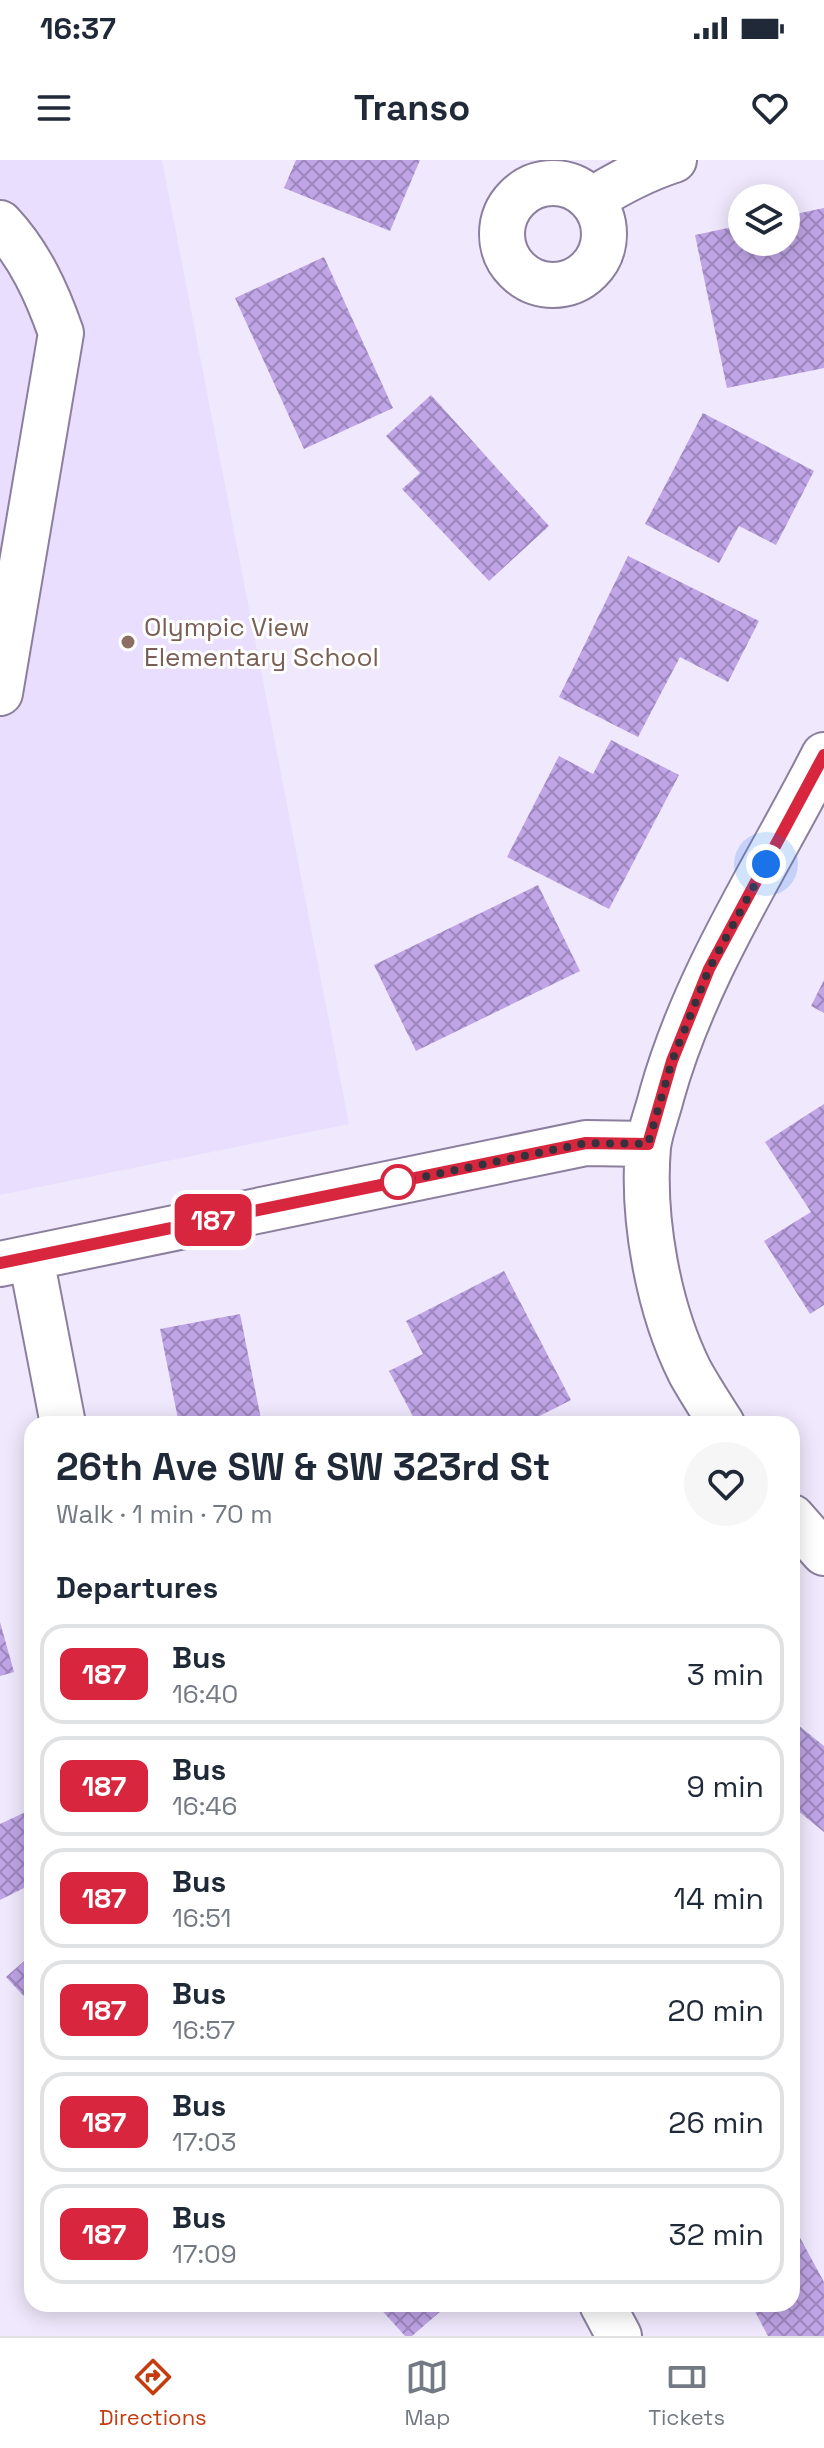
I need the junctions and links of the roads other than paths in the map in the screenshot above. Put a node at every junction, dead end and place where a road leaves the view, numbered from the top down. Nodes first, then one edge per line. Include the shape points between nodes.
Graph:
1 (674, 160) edge
2 (592, 200) dead end
3 (0, 223) edge
4 (0, 693) edge
5 (824, 755) edge
6 (648, 1144) junction
7 (16, 1261) edge
8 (61, 1416) edge
9 (717, 1416) edge
10 (800, 1526) edge
11 (824, 1553) edge
12 (606, 2312) edge
13 (619, 2336) edge

1 - 2 street
3 - 4 street via 47,294 61,333
5 - 6 street via 709,969 672,1061
6 - 7 street via 586,1143
6 - 9 street via 647,1201 668,1314 690,1371
7 - 8 street
10 - 11 street
12 - 13 street

